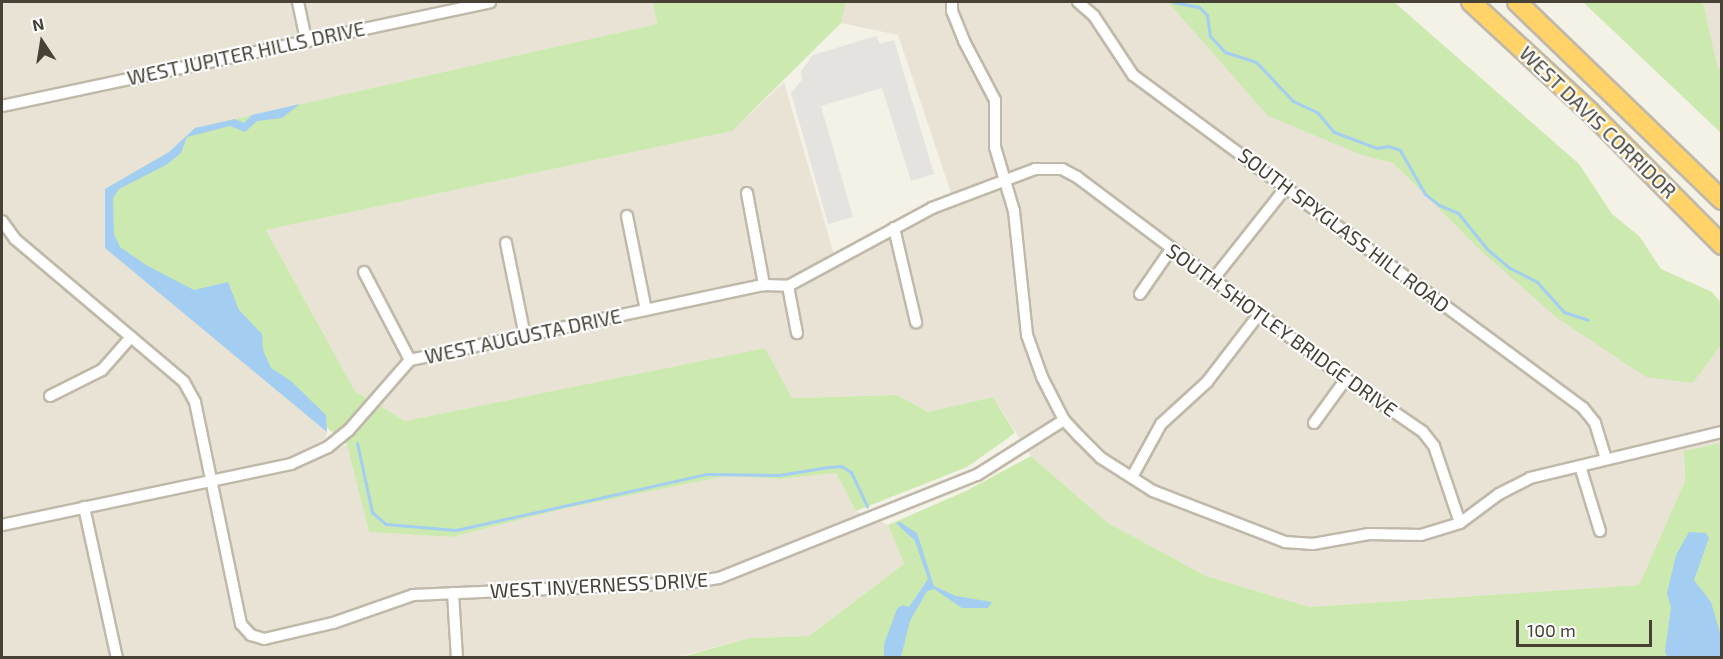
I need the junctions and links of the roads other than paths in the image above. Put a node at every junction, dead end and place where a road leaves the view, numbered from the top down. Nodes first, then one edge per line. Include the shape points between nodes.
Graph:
1 (298, 2) edge
2 (490, 2) edge
3 (952, 2) edge
4 (1078, 2) edge
5 (1471, 2) edge
6 (1517, 2) edge
7 (306, 39) junction
8 (2, 105) edge
9 (1006, 179) junction
10 (1287, 186) junction
11 (747, 193) dead end
12 (1722, 200) edge
13 (627, 216) dead end
14 (2, 221) edge
15 (894, 228) junction
16 (506, 243) dead end
17 (1722, 245) edge
18 (1171, 249) junction
19 (363, 272) dead end
20 (1215, 277) junction
21 (764, 285) junction
22 (788, 286) junction
23 (1140, 294) dead end
24 (646, 310) junction
25 (1260, 313) junction
26 (916, 322) dead end
27 (797, 333) dead end
28 (525, 336) junction
29 (131, 337) junction
30 (410, 360) junction
31 (1346, 379) junction
32 (50, 396) dead end
33 (1064, 420) junction
34 (1314, 423) dead end
35 (1722, 432) edge
36 (1606, 458) junction
37 (1580, 466) junction
38 (1132, 477) junction
39 (211, 481) junction
40 (84, 507) junction
41 (1460, 523) junction
42 (2, 525) edge
43 (1600, 531) dead end
44 (453, 593) junction
45 (117, 657) edge
46 (457, 657) edge

1 - 7 street
2 - 7 street, WEST JUPITER HILLS DRIVE
3 - 9 street via 964,41 994,100 994,147
4 - 10 street, SOUTH SPYGLASS HILL ROAD via 1094,16 1133,75
5 - 17 highway, WEST DAVIS CORRIDOR via 1604,126
6 - 12 highway, WEST DAVIS CORRIDOR
7 - 8 street, WEST JUPITER HILLS DRIVE
9 - 15 street
9 - 18 street, SOUTH SHOTLEY BRIDGE DRIVE via 1035,169 1062,169
9 - 33 street via 1014,211 1027,335
10 - 20 street
10 - 36 street, SOUTH SPYGLASS HILL ROAD via 1583,408 1596,423
11 - 21 street
13 - 24 street
14 - 29 street via 15,239
15 - 22 street
15 - 26 street
16 - 28 street
18 - 20 street, SOUTH SHOTLEY BRIDGE DRIVE
18 - 23 street
19 - 30 street
20 - 25 street, SOUTH SHOTLEY BRIDGE DRIVE
21 - 22 street, WEST AUGUSTA DRIVE
21 - 24 street, WEST AUGUSTA DRIVE
22 - 27 street
24 - 28 street, WEST AUGUSTA DRIVE
25 - 31 street, SOUTH SHOTLEY BRIDGE DRIVE
25 - 38 street via 1207,382 1161,424
28 - 30 street, WEST AUGUSTA DRIVE
29 - 32 street via 102,370
29 - 39 street via 184,382 195,402
30 - 39 street, WEST AUGUSTA DRIVE via 349,430 328,447 291,464
31 - 34 street
31 - 41 street, SOUTH SHOTLEY BRIDGE DRIVE via 1423,432 1434,446
33 - 38 street via 1101,458
33 - 44 street, WEST INVERNESS DRIVE via 977,475 719,578 687,583
35 - 36 street
36 - 37 street
37 - 41 street via 1530,478 1499,494
37 - 43 street
38 - 41 street via 1153,491 1285,542 1313,544 1369,534 1421,535
39 - 40 street, WEST AUGUSTA DRIVE
39 - 44 street, WEST INVERNESS DRIVE via 242,624 251,635 264,639 333,623 413,595
40 - 42 street, WEST AUGUSTA DRIVE
40 - 45 street
44 - 46 street

